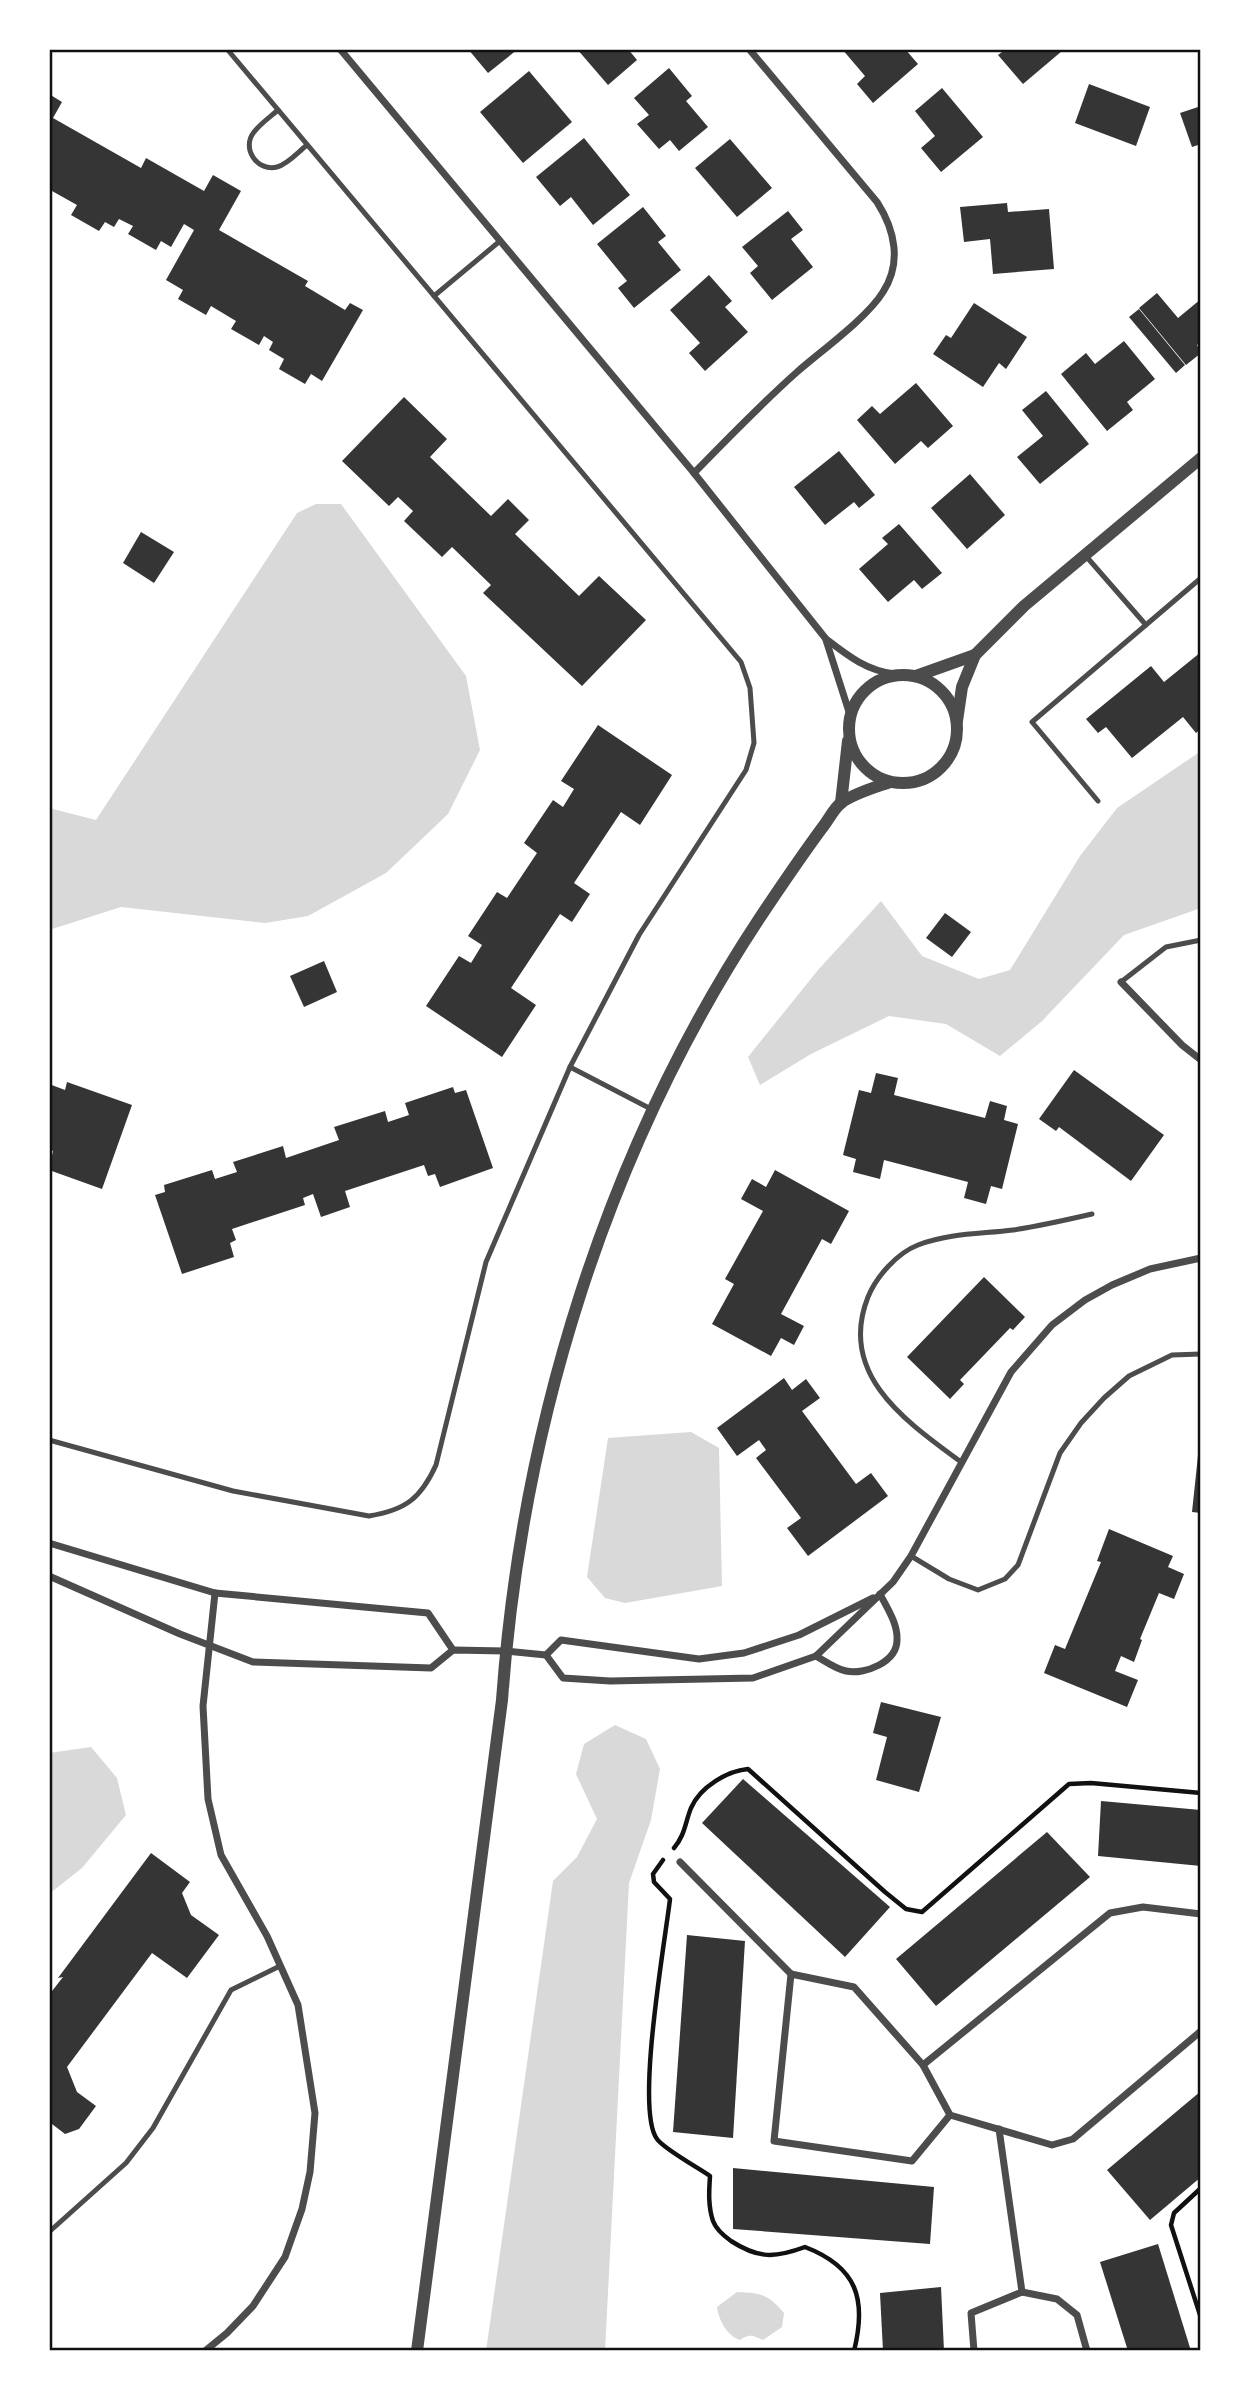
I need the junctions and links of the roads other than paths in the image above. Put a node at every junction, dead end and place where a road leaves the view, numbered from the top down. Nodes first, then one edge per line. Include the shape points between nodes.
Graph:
1 (227, 49) edge
2 (340, 49) edge
3 (749, 49) edge
4 (278, 110) junction
5 (307, 145) junction
6 (500, 241) junction
7 (434, 296) junction
8 (1201, 458) edge
9 (694, 473) junction
10 (1085, 555) junction
11 (1201, 578) edge
12 (1146, 625) junction
13 (826, 639) junction
14 (975, 655) junction
15 (895, 674) junction
16 (916, 676) junction
17 (850, 715) junction
18 (957, 721) junction
19 (849, 736) junction
20 (890, 782) junction
21 (1098, 802) dead end
22 (841, 803) junction
23 (1201, 940) edge
24 (1121, 982) joint
25 (1201, 1060) edge
26 (570, 1067) junction
27 (653, 1110) junction
28 (1092, 1214) dead end
29 (1201, 1258) edge
30 (1201, 1354) edge
31 (49, 1440) edge
32 (961, 1462) junction
33 (49, 1543) edge
34 (911, 1556) junction
35 (49, 1576) edge
36 (215, 1593) junction
37 (880, 1594) junction
38 (209, 1646) junction
39 (453, 1650) junction
40 (505, 1651) junction
41 (546, 1656) junction
42 (816, 1656) junction
43 (680, 1862) dead end
44 (1201, 1914) edge
45 (280, 1966) junction
46 (791, 1974) junction
47 (1201, 2031) edge
48 (923, 2065) junction
49 (950, 2115) junction
50 (999, 2129) junction
51 (49, 2232) edge
52 (1022, 2292) junction
53 (205, 2351) edge
54 (417, 2351) edge
55 (974, 2351) edge
56 (1087, 2351) edge

1 - 4 lane
2 - 6 street
3 - 9 street via 877,202 894,237 895,256 891,275 872,307 795,374
4 - 5 lane
4 - 5 lane via 253,133 249,146 254,159 265,167 279,167
5 - 7 lane
6 - 7 lane
6 - 9 street
7 - 26 lane via 741,662 750,688 754,743 746,770 639,935
8 - 10 street
9 - 13 street
10 - 12 lane
10 - 14 street
11 - 12 lane
12 - 21 lane via 1032,722
13 - 15 street via 853,661
13 - 17 street
14 - 16 street
14 - 18 street via 962,687
15 - 16 street
15 - 17 street via 875,682 859,696
16 - 18 street via 935,685 950,701
17 - 19 street
18 - 20 street via 956,742 939,769 911,783
19 - 20 street via 856,757 870,773
19 - 22 street
20 - 22 street
22 - 27 street via 741,947
23 - 24 lane via 1166,947
24 - 25 street
26 - 27 lane
26 - 31 lane via 486,1262 436,1465 411,1501 391,1512 369,1516 233,1491
27 - 40 street via 582,1286 554,1382 531,1479
28 - 32 lane via 916,1245 872,1285 861,1313 859,1339 867,1370 904,1419
29 - 32 street via 1150,1269 1112,1285 1052,1325 1011,1372
30 - 34 lane via 1172,1355 1129,1376 1081,1423 1060,1453 1018,1565 1005,1579 978,1590 949,1580
32 - 34 street
33 - 36 street
34 - 37 street
35 - 38 street
36 - 38 street
36 - 39 street via 428,1613
37 - 41 street via 799,1635 744,1653 699,1659 561,1640
37 - 42 street
37 - 42 street via 895,1624 898,1641 894,1653 868,1669 846,1671
38 - 39 street via 253,1662 431,1668
38 - 45 street via 202,1706 208,1799 221,1855
39 - 40 street
40 - 41 street
40 - 54 street
41 - 42 street via 563,1678 610,1681 753,1678
43 - 46 street
44 - 48 street via 1143,1907 1110,1913
45 - 51 lane via 231,1990 153,2128 126,2163
45 - 53 street via 298,2005 315,2113 310,2172 285,2257 253,2306
46 - 48 street via 854,1987
46 - 49 street via 774,2141 912,2161
47 - 50 street via 1073,2139 1052,2145
48 - 49 street
49 - 50 street
50 - 52 street
52 - 55 street via 971,2314
52 - 56 street via 1058,2299 1077,2315

